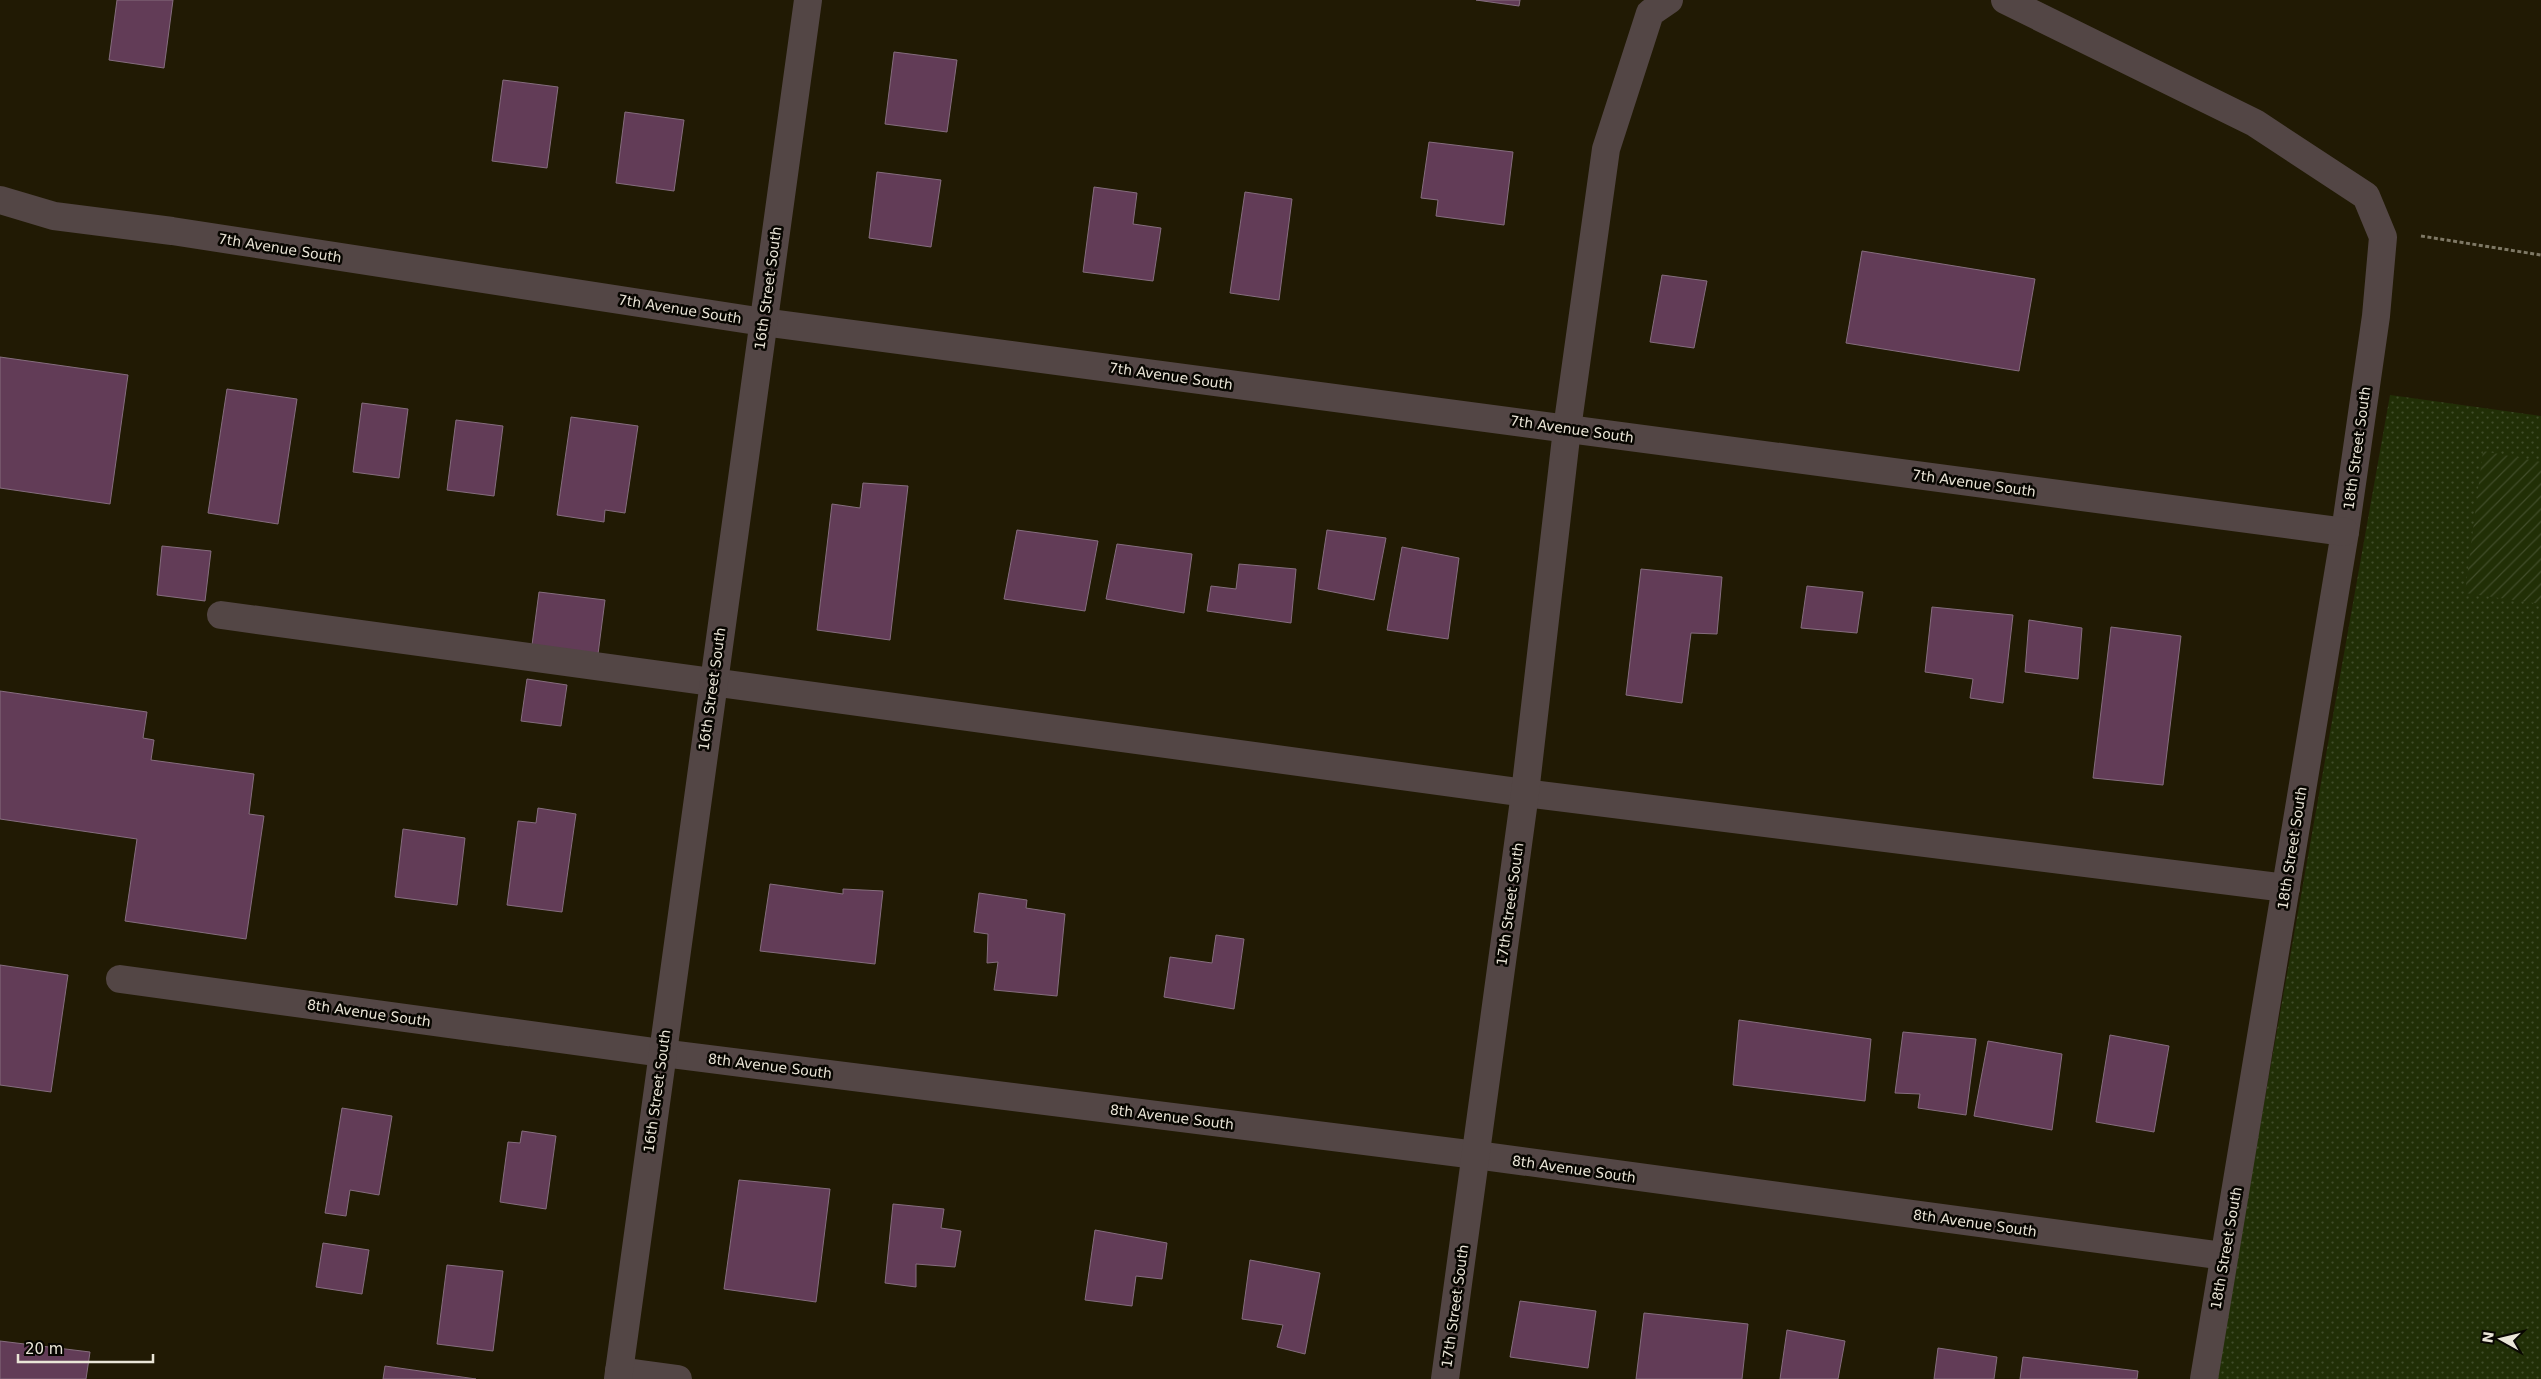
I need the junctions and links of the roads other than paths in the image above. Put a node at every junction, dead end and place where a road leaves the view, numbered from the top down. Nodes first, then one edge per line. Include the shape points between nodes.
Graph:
1 (808, 0) edge
2 (1669, 0) edge
3 (2006, 0) edge
4 (0, 200) edge
5 (763, 322) junction
6 (1567, 429) junction
7 (2345, 532) junction
8 (221, 615) dead end
9 (713, 681) junction
10 (1525, 792) junction
11 (2286, 888) junction
12 (120, 979) dead end
13 (662, 1053) junction
14 (1476, 1155) junction
15 (2224, 1256) junction
16 (619, 1375) edge
17 (678, 1379) edge
18 (1445, 1379) edge
19 (2204, 1379) edge

1 - 5 street, 16th Street South
2 - 6 street, 17th Street South via 1650,13 1606,150
3 - 7 street, 18th Street South via 2254,123 2366,196 2383,238 2376,316
4 - 5 street, 7th Avenue South via 54,216 182,232
5 - 6 street, 7th Avenue South
5 - 9 street, 16th Street South
6 - 7 street, 7th Avenue South
6 - 10 street, 17th Street South
7 - 11 street, 18th Street South
8 - 9 street
9 - 10 street
9 - 13 street, 16th Street South
10 - 11 street
10 - 14 street, 17th Street South
11 - 15 street, 18th Street South
12 - 13 street, 8th Avenue South
13 - 14 street, 8th Avenue South
13 - 16 street, 16th Street South
14 - 15 street, 8th Avenue South
14 - 18 street, 17th Street South
15 - 19 street, 18th Street South
16 - 17 street

